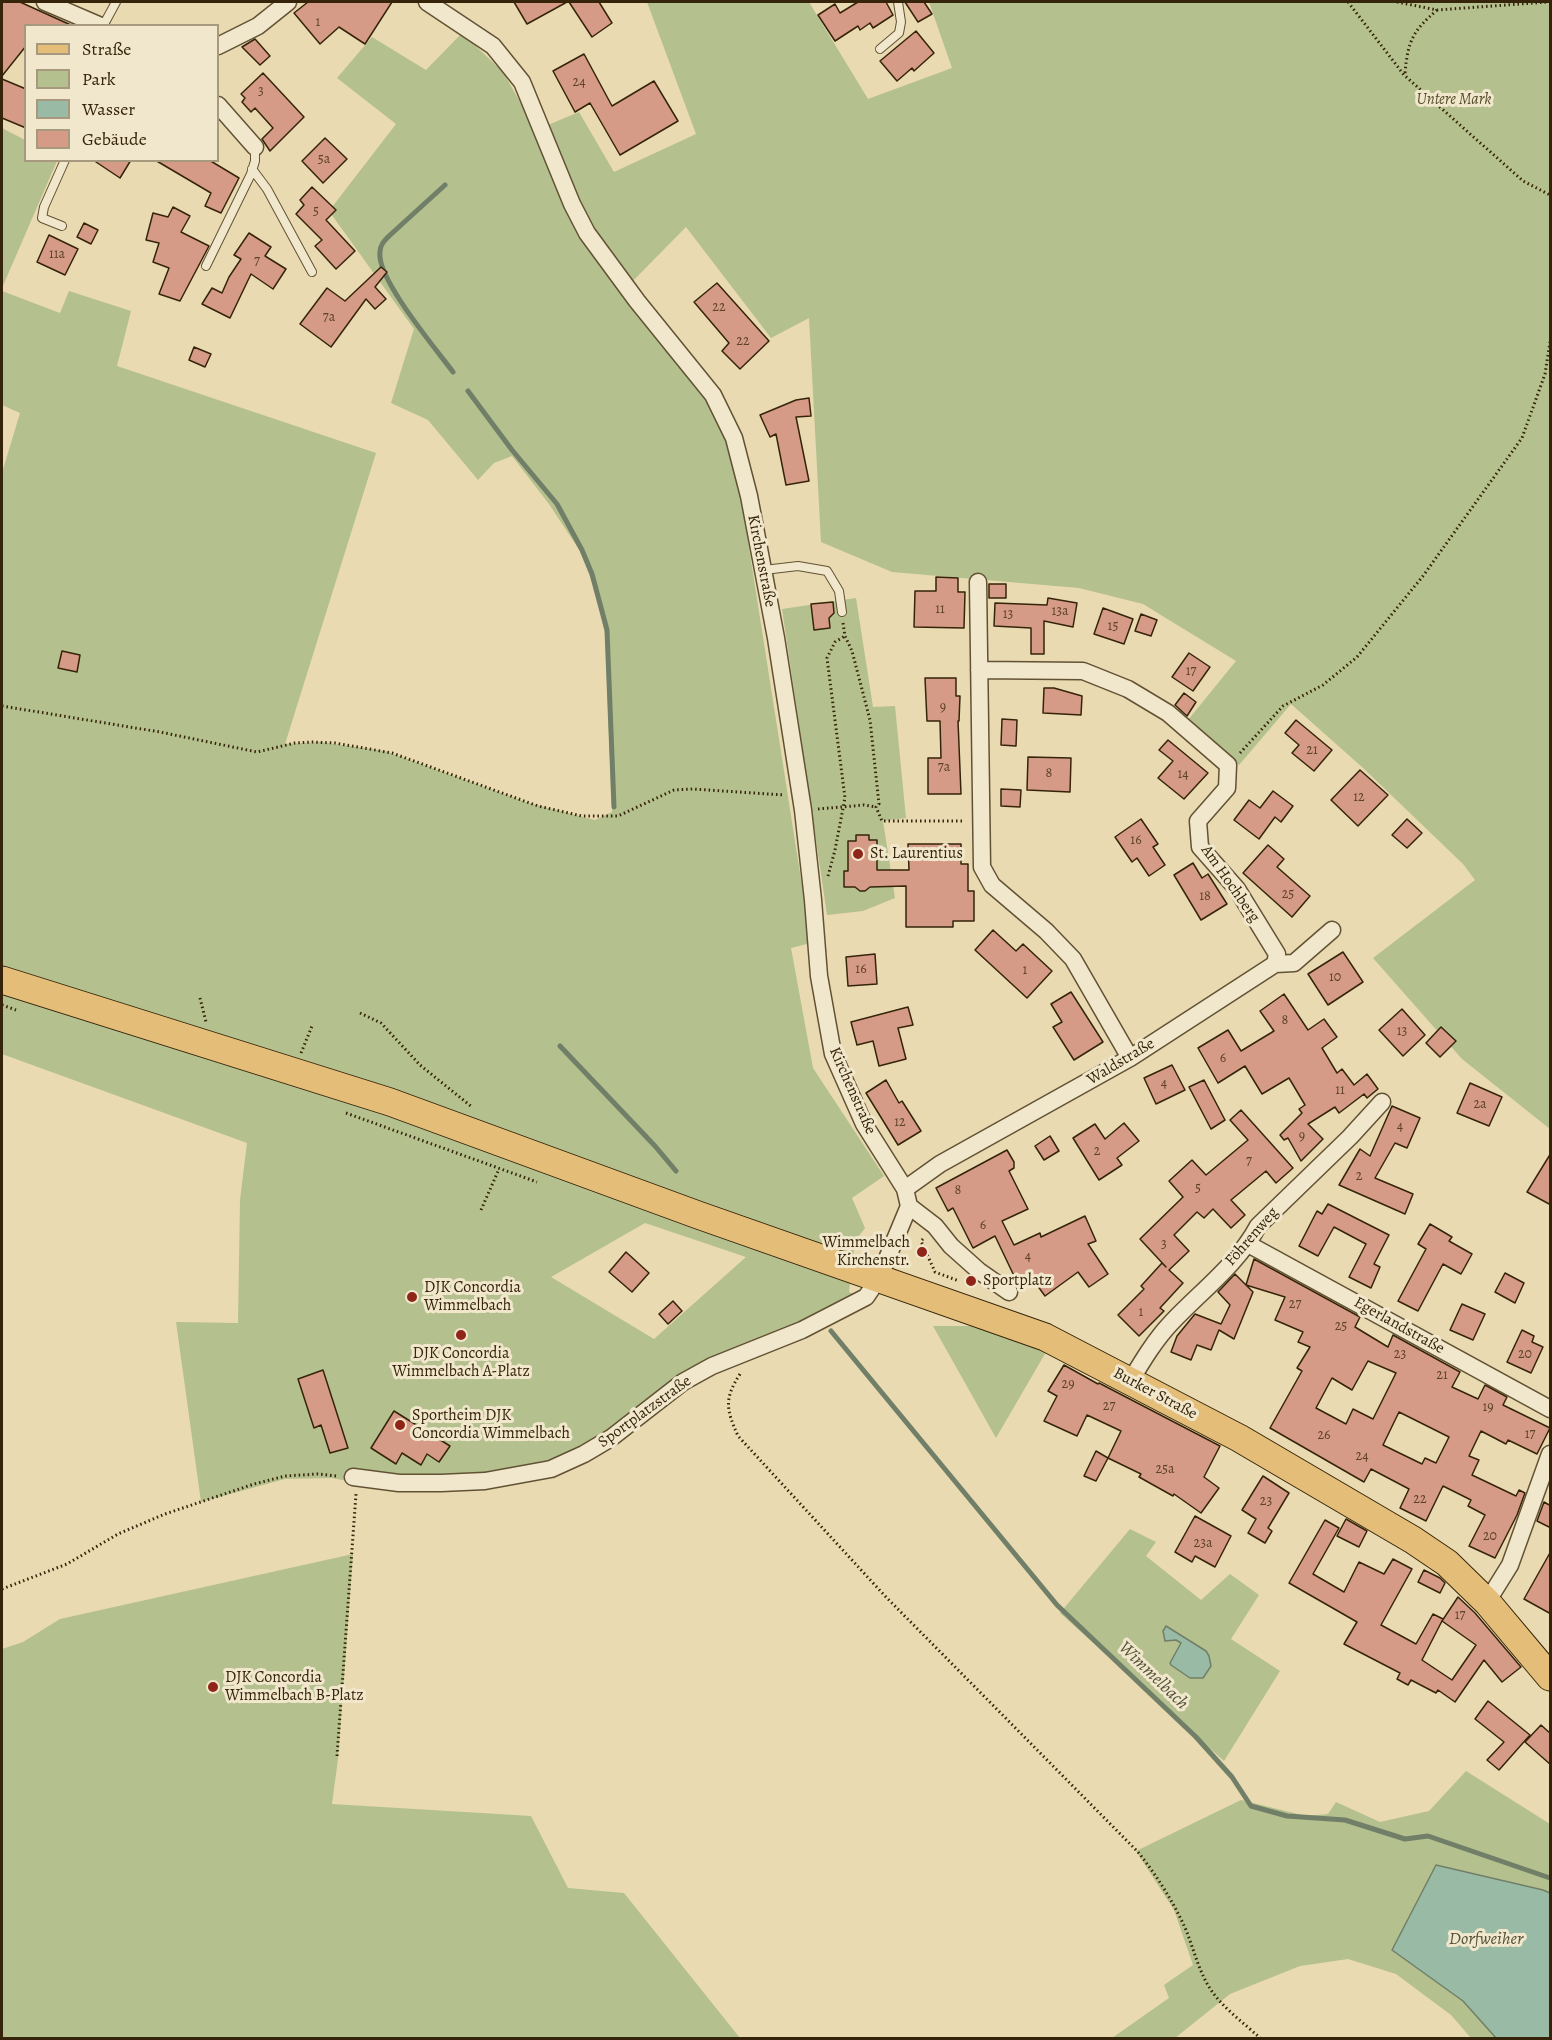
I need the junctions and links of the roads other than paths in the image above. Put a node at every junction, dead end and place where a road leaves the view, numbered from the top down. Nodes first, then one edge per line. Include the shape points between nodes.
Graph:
1 (45, 2) edge
2 (116, 2) edge
3 (288, 2) edge
4 (427, 2) edge
5 (898, 2) edge
6 (97, 24) edge
7 (103, 24) edge
8 (219, 46) edge
9 (880, 49) dead end
10 (219, 106) edge
11 (255, 147) joint
12 (64, 162) edge
13 (252, 169) junction
14 (62, 226) dead end
15 (206, 266) dead end
16 (312, 272) dead end
17 (764, 570) junction
18 (978, 582) dead end
19 (842, 612) road end
20 (979, 670) junction
21 (1332, 930) dead end
22 (1275, 964) junction
23 (2, 980) edge
24 (1130, 1058) junction
25 (1382, 1102) dead end
26 (905, 1188) junction
27 (909, 1206) junction
28 (1248, 1244) junction
29 (879, 1278) junction
30 (1009, 1292) dead end
31 (1131, 1380) junction
32 (1551, 1409) edge
33 (1551, 1455) edge
34 (353, 1477) road end
35 (1487, 1602) junction
36 (1551, 1677) edge

1 - 6 street
2 - 7 lane
3 - 8 street via 258,26
4 - 17 street, Kirchenstraße via 493,46 522,82 587,234 713,395 734,438
5 - 9 lane via 902,21 899,33
10 - 11 street
11 - 13 lane
12 - 14 lane via 42,218
13 - 15 lane
13 - 16 lane
17 - 19 lane via 798,566 827,571 839,591
17 - 26 street, Kirchenstraße via 800,796 819,976 833,1054 864,1124
18 - 20 street
20 - 22 street, Am Hochberg via 1083,671 1128,689 1168,713 1228,765 1227,788 1198,821 1200,847 1237,889 1277,954
20 - 24 street via 982,867 992,885 1073,959
21 - 22 street, Waldstraße via 1294,963
22 - 24 street, Waldstraße
23 - 29 main road, Burker Straße via 390,1102
24 - 26 street, Waldstraße via 940,1164
25 - 28 street, Föhrenweg via 1258,1227
26 - 27 street, Kirchenstraße
27 - 29 street
27 - 30 street via 979,1271
28 - 31 street, Föhrenweg via 1169,1324
28 - 32 street, Egerlandstraße
29 - 31 main road, Burker Straße via 1046,1337
29 - 34 street, Sportplatzstraße via 866,1297 851,1306 712,1366 683,1382 611,1438 551,1469 441,1483
31 - 35 main road, Burker Straße via 1413,1540 1447,1563
33 - 35 street via 1510,1565
35 - 36 main road, Burker Straße

